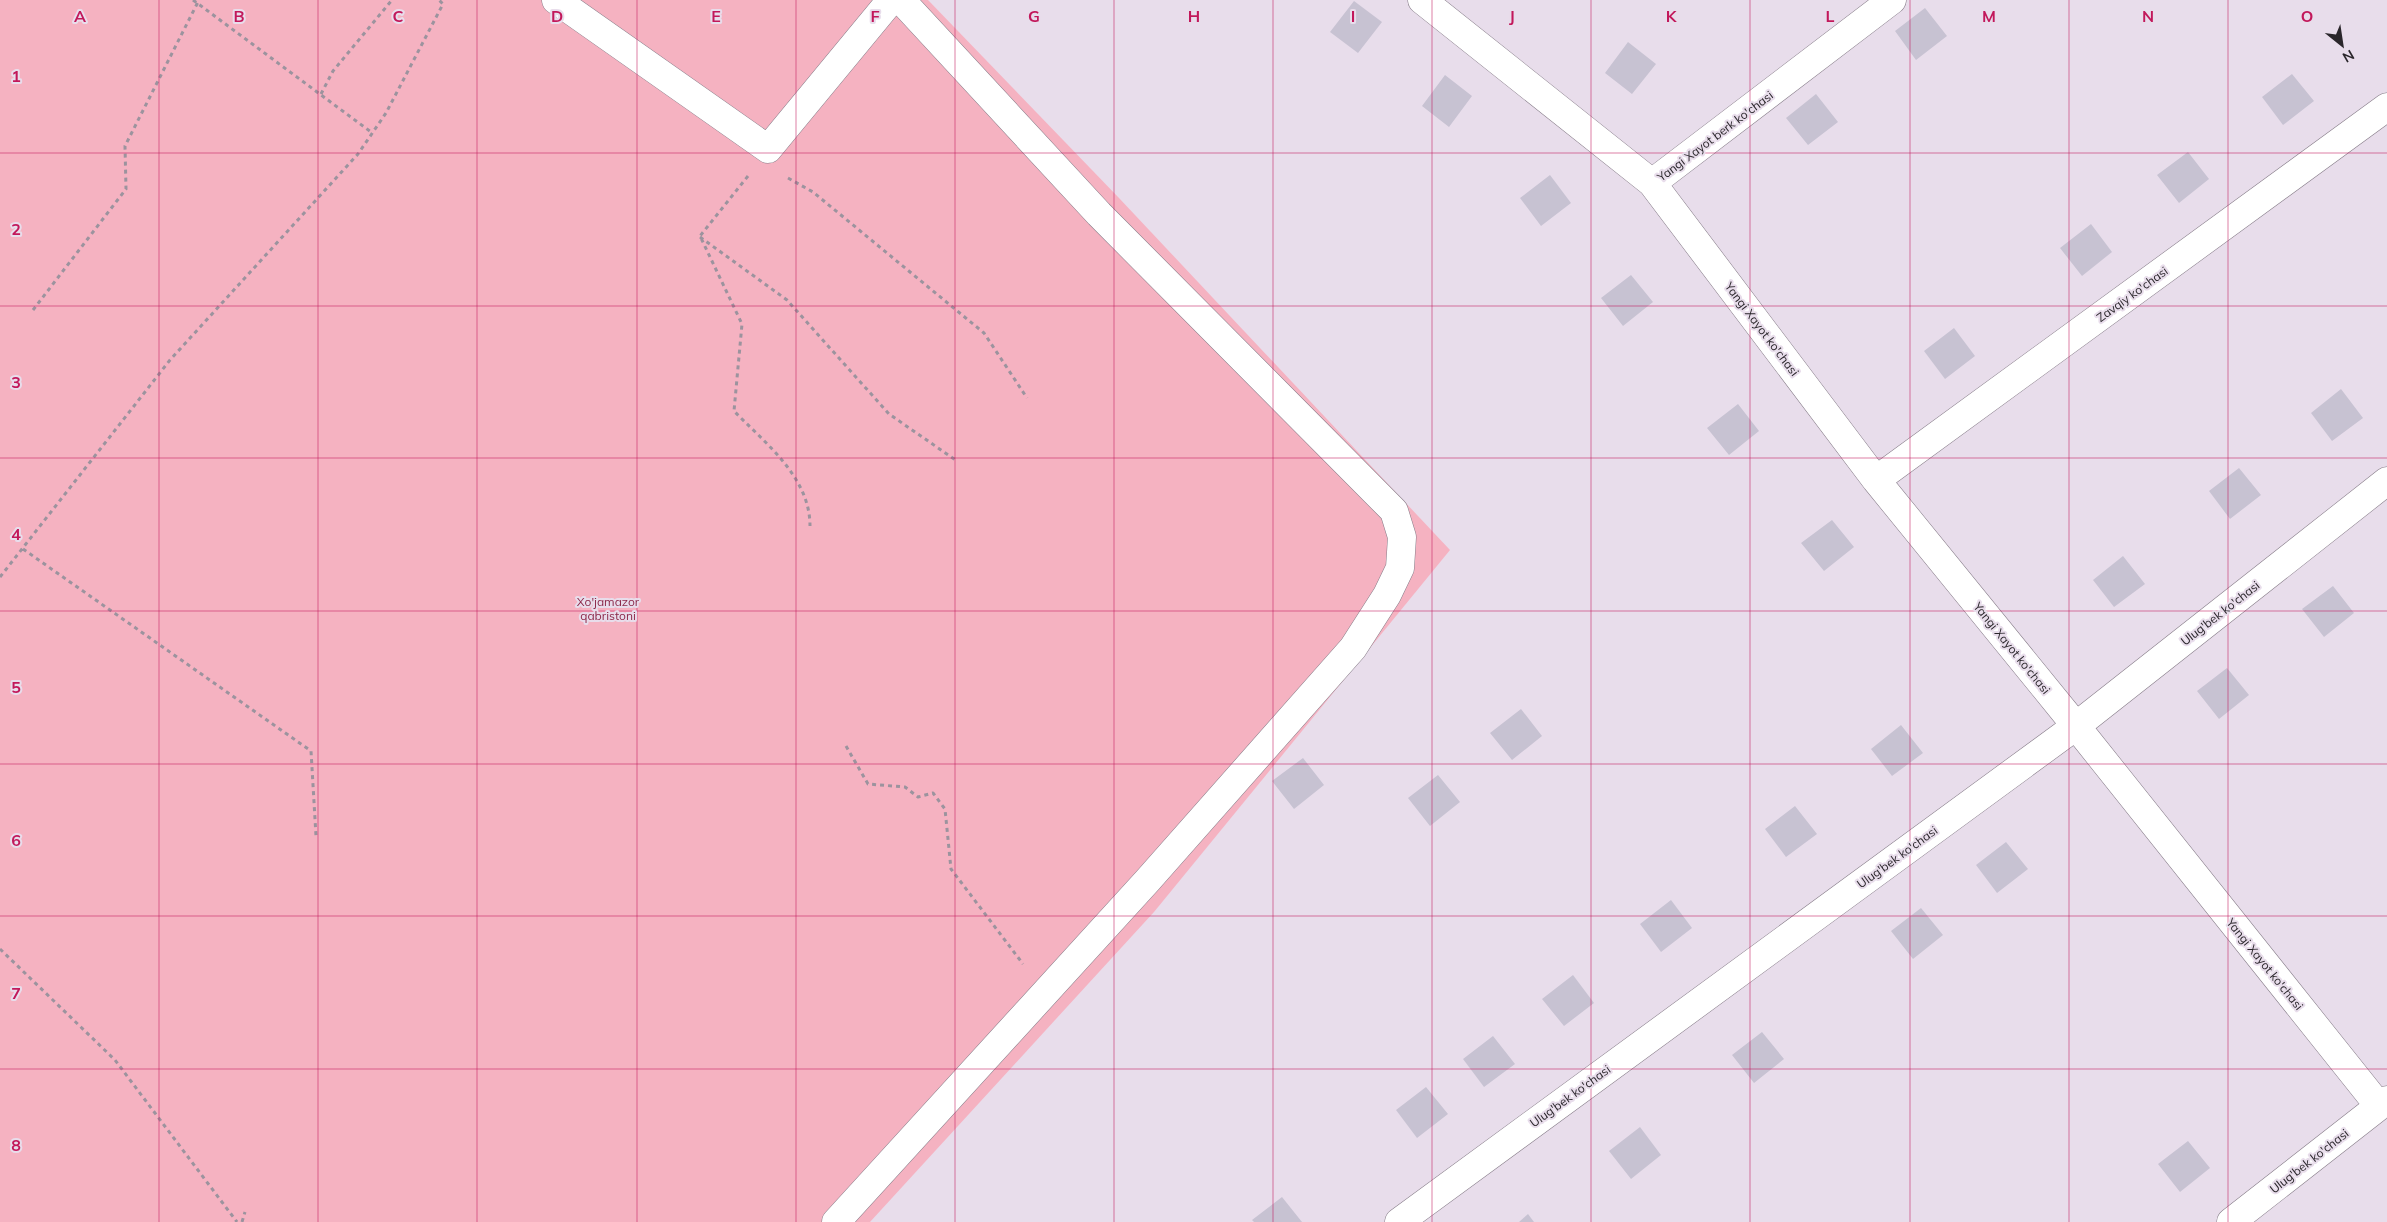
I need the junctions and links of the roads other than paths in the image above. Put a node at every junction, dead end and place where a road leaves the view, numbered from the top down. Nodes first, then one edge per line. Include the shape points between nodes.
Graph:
1 (556, 0) edge
2 (891, 0) edge
3 (901, 0) edge
4 (1422, 0) edge
5 (1892, 0) edge
6 (2387, 107) edge
7 (1652, 184) junction
8 (1876, 480) junction
9 (2387, 482) edge
10 (2076, 726) junction
11 (2383, 1103) edge
12 (836, 1222) edge
13 (1399, 1222) edge
14 (2230, 1222) edge

1 - 2 street via 764,156
3 - 12 street via 1099,214 1394,511 1402,537 1400,568 1380,609 1353,648
4 - 7 street, Yangi Xayot berk ko'chasi
5 - 7 street, Yangi Xayot berk ko'chasi
6 - 8 street, Zavqiy ko'chasi
7 - 8 street, Yangi Xayot ko'chasi
8 - 10 street, Yangi Xayot ko'chasi
9 - 10 street, Ulug'bek ko'chasi
10 - 11 street, Yangi Xayot ko'chasi
10 - 13 street, Ulug'bek ko'chasi
11 - 14 street, Ulug'bek ko'chasi

